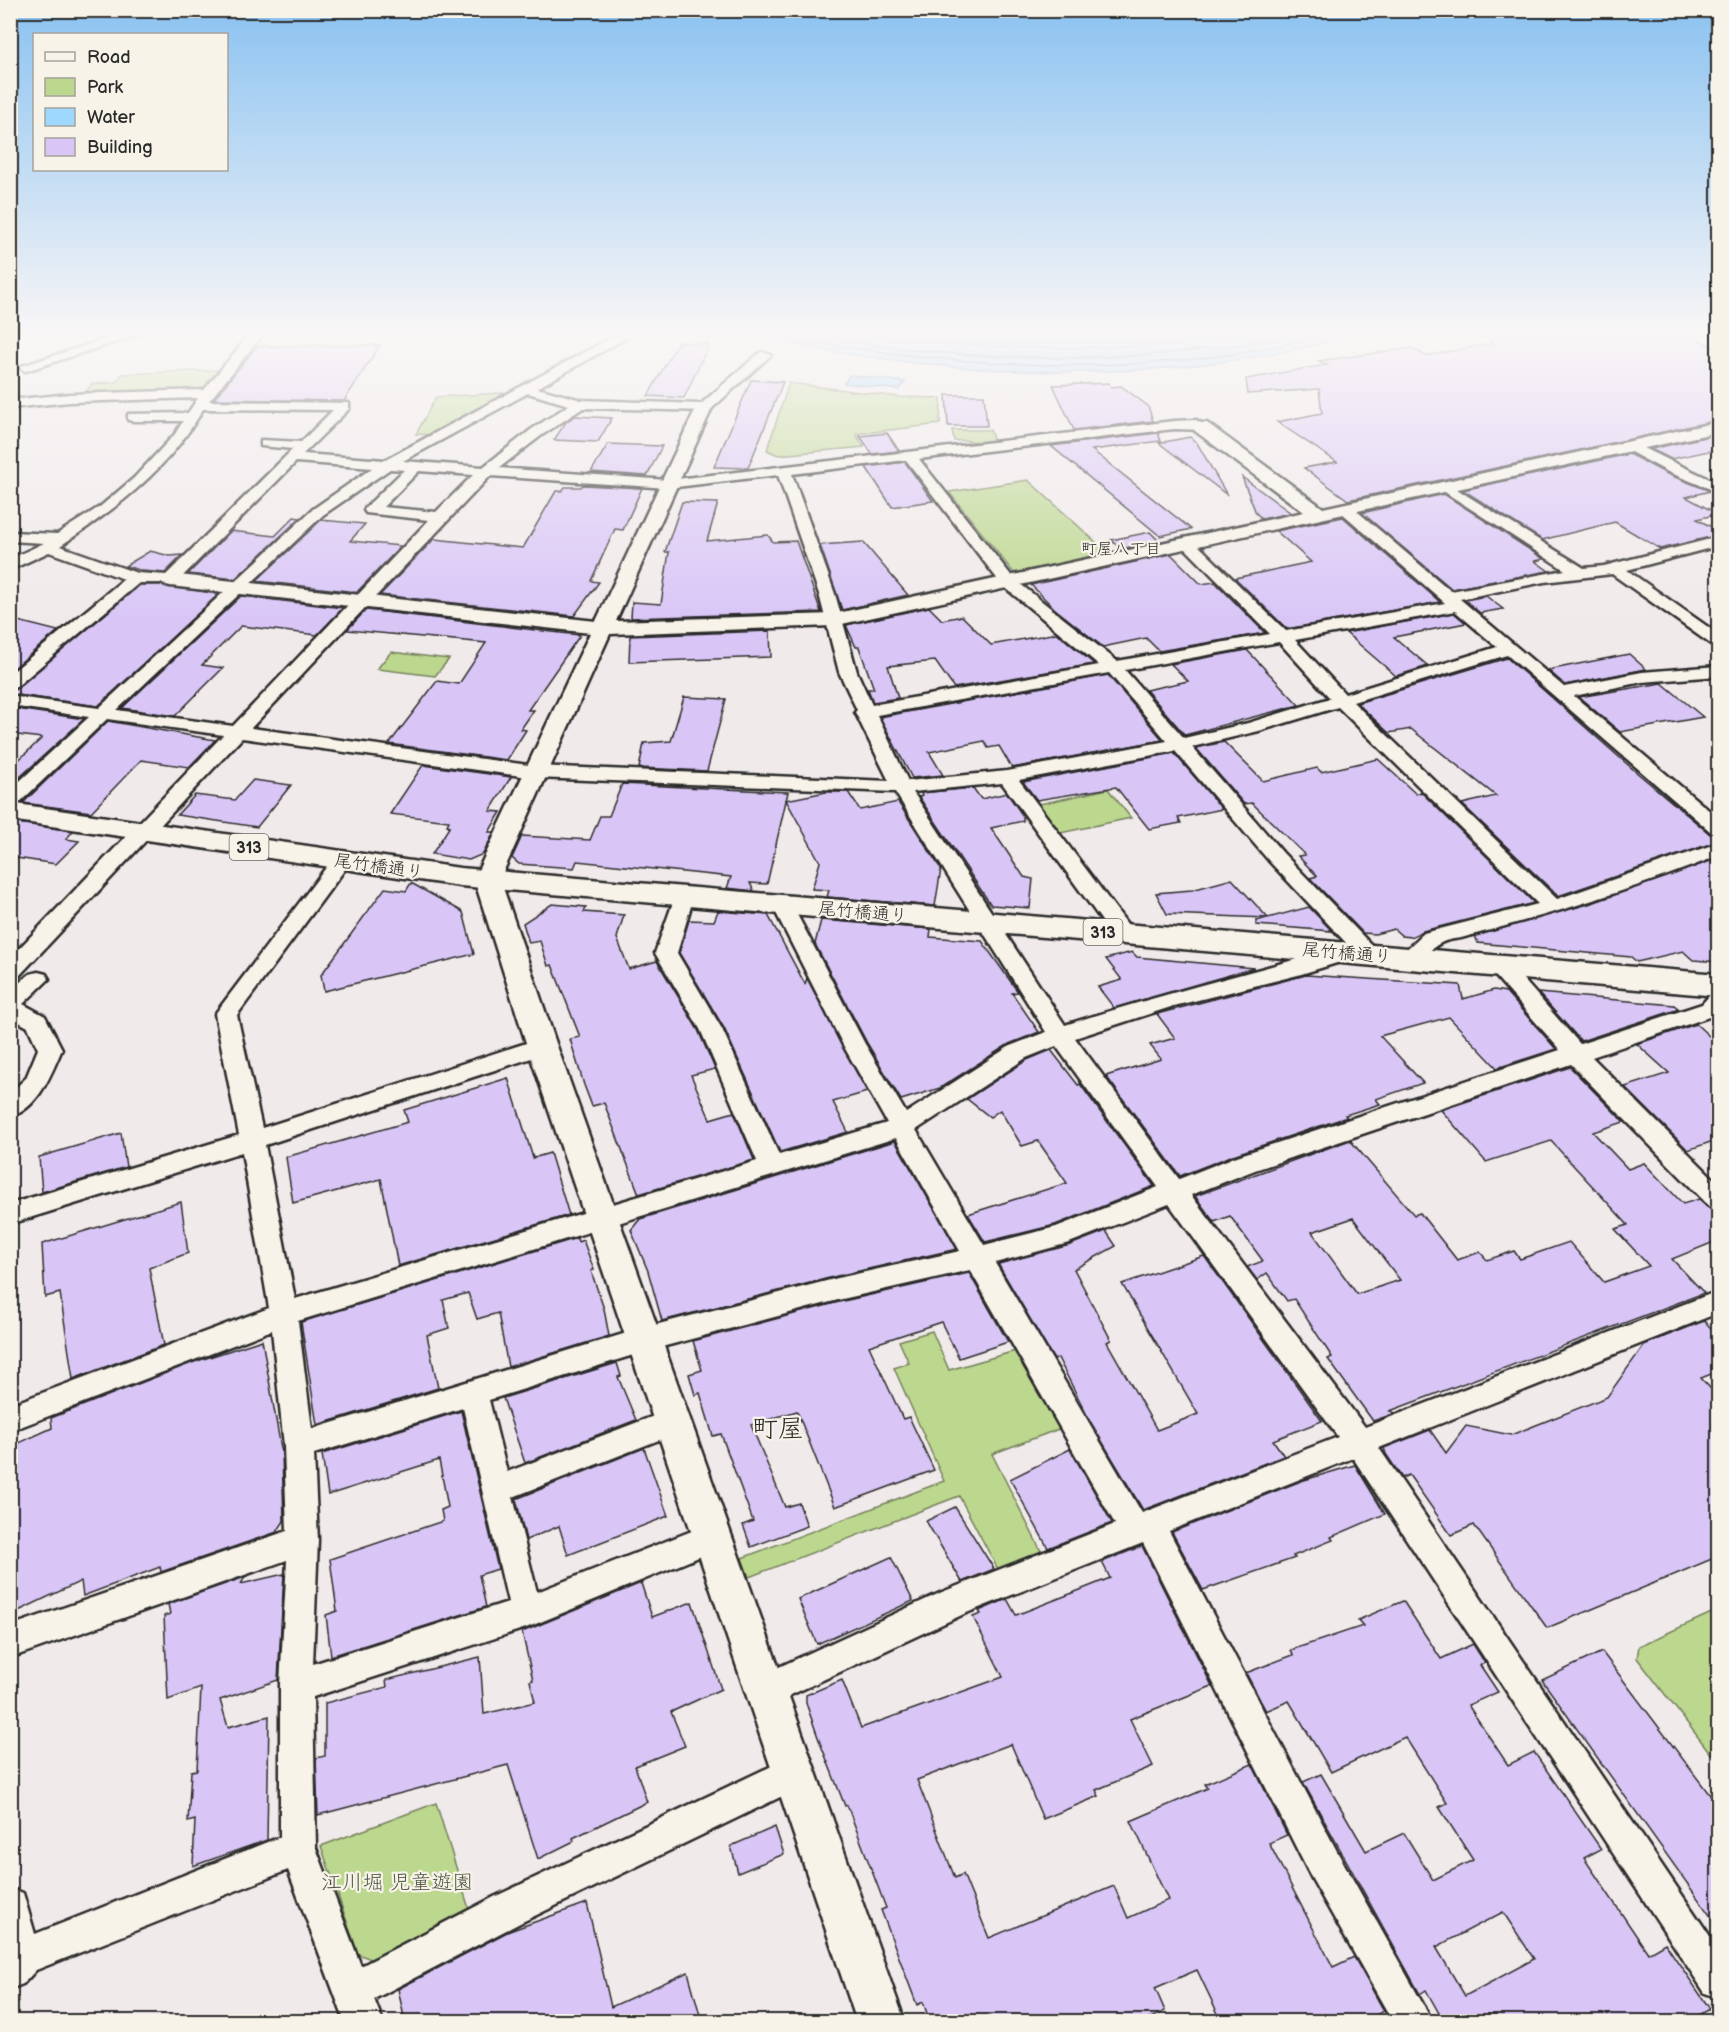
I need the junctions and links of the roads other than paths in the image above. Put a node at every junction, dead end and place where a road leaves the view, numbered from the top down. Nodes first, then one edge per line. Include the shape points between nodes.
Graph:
1 (186, 428) edge
2 (323, 428) edge
3 (455, 428) edge
4 (546, 428) edge
5 (694, 428) edge
6 (1150, 428) edge
7 (1202, 428) edge
8 (1715, 428) edge
9 (266, 443) dead end
10 (306, 446) junction
11 (1630, 446) junction
12 (910, 456) junction
13 (295, 458) junction
14 (387, 465) junction
15 (415, 467) junction
16 (784, 471) junction
17 (483, 472) junction
18 (668, 483) junction
19 (1445, 486) junction
20 (1719, 488) edge
21 (1346, 509) junction
22 (1321, 515) junction
23 (440, 517) junction
24 (10, 536) edge
25 (1719, 541) edge
26 (54, 543) junction
27 (1189, 544) junction
28 (10, 565) edge
29 (1615, 569) junction
30 (1582, 574) junction
31 (135, 578) junction
32 (170, 580) junction
33 (1008, 582) junction
34 (236, 586) junction
35 (363, 600) junction
36 (1454, 601) junction
37 (833, 620) junction
38 (603, 628) junction
39 (1711, 628) edge
40 (1283, 637) junction
41 (1719, 640) edge
42 (1510, 649) junction
43 (1113, 667) junction
44 (1719, 671) edge
45 (10, 683) edge
46 (1561, 693) junction
47 (1341, 700) junction
48 (10, 701) edge
49 (864, 712) junction
50 (101, 714) junction
51 (238, 733) junction
52 (1182, 744) junction
53 (536, 772) junction
54 (1007, 777) junction
55 (901, 787) junction
56 (10, 801) edge
57 (10, 811) edge
58 (1719, 828) edge
59 (145, 831) junction
60 (1719, 849) edge
61 (341, 861) junction
62 (487, 879) junction
63 (684, 896) junction
64 (782, 905) junction
65 (1553, 906) junction
66 (990, 923) junction
67 (1123, 934) junction
68 (1358, 954) junction
69 (1408, 958) junction
70 (1499, 966) junction
71 (11, 970) edge
72 (1719, 985) edge
73 (1719, 1000) edge
74 (10, 1005) edge
75 (1060, 1035) junction
76 (542, 1046) junction
77 (1575, 1053) junction
78 (10, 1108) edge
79 (902, 1127) junction
80 (252, 1140) junction
81 (772, 1167) junction
82 (1176, 1191) junction
83 (1719, 1199) edge
84 (603, 1218) junction
85 (13, 1219) edge
86 (977, 1258) junction
87 (1719, 1302) edge
88 (284, 1314) junction
89 (643, 1340) junction
90 (473, 1392) junction
91 (10, 1418) edge
92 (672, 1422) junction
93 (1360, 1444) junction
94 (299, 1446) junction
95 (495, 1490) junction
96 (1143, 1528) junction
97 (712, 1537) junction
98 (303, 1540) junction
99 (526, 1612) junction
100 (10, 1642) edge
101 (296, 1684) junction
102 (765, 1691) junction
103 (793, 1773) junction
104 (298, 1848) junction
105 (10, 1906) edge
106 (17, 1964) edge
107 (1719, 1980) edge
108 (358, 2006) edge
109 (881, 2022) edge
110 (1414, 2022) edge

1 - 26 street via 139,481 106,509
2 - 10 street
3 - 14 street
4 - 17 street
5 - 18 street
6 - 12 street
7 - 22 street
8 - 11 street
9 - 10 street
10 - 13 street
11 - 19 street
11 - 20 street
12 - 16 street
12 - 33 street
13 - 14 street
13 - 32 street
14 - 15 street
14 - 34 street via 318,512
15 - 17 street
15 - 23 street via 371,510
16 - 18 street
16 - 37 street
17 - 18 street
17 - 23 street
18 - 38 street
19 - 21 street
19 - 30 street
21 - 22 street
21 - 36 street
22 - 27 street
23 - 35 street
24 - 26 street
25 - 29 street
26 - 28 street
26 - 31 street
27 - 33 street
27 - 40 street
29 - 30 street
29 - 39 street
30 - 36 street via 1544,577
31 - 32 street
31 - 45 street
32 - 34 street
33 - 37 street
33 - 43 street
34 - 35 street
34 - 50 street
35 - 38 street
35 - 51 street
36 - 40 street
36 - 42 street
37 - 38 street
37 - 49 street
38 - 53 street
39 - 41 street
40 - 43 street
40 - 47 street
42 - 46 street
42 - 47 street
43 - 49 street
43 - 52 street
44 - 46 street via 1642,677
46 - 58 street
47 - 52 street
47 - 65 street
48 - 50 street
49 - 55 street
50 - 51 street
50 - 56 street
51 - 53 street
51 - 59 street
52 - 54 street
52 - 68 street
53 - 55 street
53 - 62 street
54 - 55 street
54 - 67 street
55 - 66 street
57 - 59 main road, 尾竹橋通り / 313
59 - 61 main road, 尾竹橋通り / 313
59 - 71 street
60 - 65 street
61 - 62 main road, 尾竹橋通り / 313
61 - 80 street via 226,1014
62 - 63 main road, 尾竹橋通り / 313
62 - 76 street
63 - 64 main road, 尾竹橋通り / 313
63 - 81 street via 666,952 704,1017
64 - 66 main road, 尾竹橋通り / 313
64 - 79 street via 854,1045
65 - 69 street via 1432,938
66 - 67 main road, 尾竹橋通り / 313
66 - 75 street
67 - 68 main road, 尾竹橋通り / 313
68 - 69 main road, 尾竹橋通り / 313
68 - 75 street via 1170,999
69 - 70 main road, 尾竹橋通り / 313
70 - 72 main road, 尾竹橋通り / 313
70 - 77 street
71 - 74 street via 38,979
73 - 77 street via 1710,1009
74 - 78 street via 37,1022 50,1049 36,1083
75 - 79 street via 1018,1052
75 - 82 street
76 - 80 street
76 - 84 street
77 - 82 street via 1246,1163
77 - 83 street
79 - 81 street
79 - 86 street
80 - 85 street
80 - 88 street
81 - 84 street
82 - 86 street via 1060,1236
82 - 93 street
84 - 88 street
84 - 89 street
86 - 89 street via 838,1288
86 - 96 street
87 - 93 street
88 - 91 street
88 - 94 street
89 - 90 street
89 - 92 street
90 - 94 street
90 - 95 street
92 - 95 street
92 - 97 street
93 - 96 street
93 - 107 street
94 - 98 street
95 - 99 street
96 - 102 street via 953,1604
96 - 110 street
97 - 99 street
97 - 102 street
98 - 100 street
98 - 101 street
99 - 101 street
101 - 104 street
102 - 103 street
103 - 108 street via 507,1910
103 - 109 street
104 - 106 street
104 - 108 street
105 - 106 street

